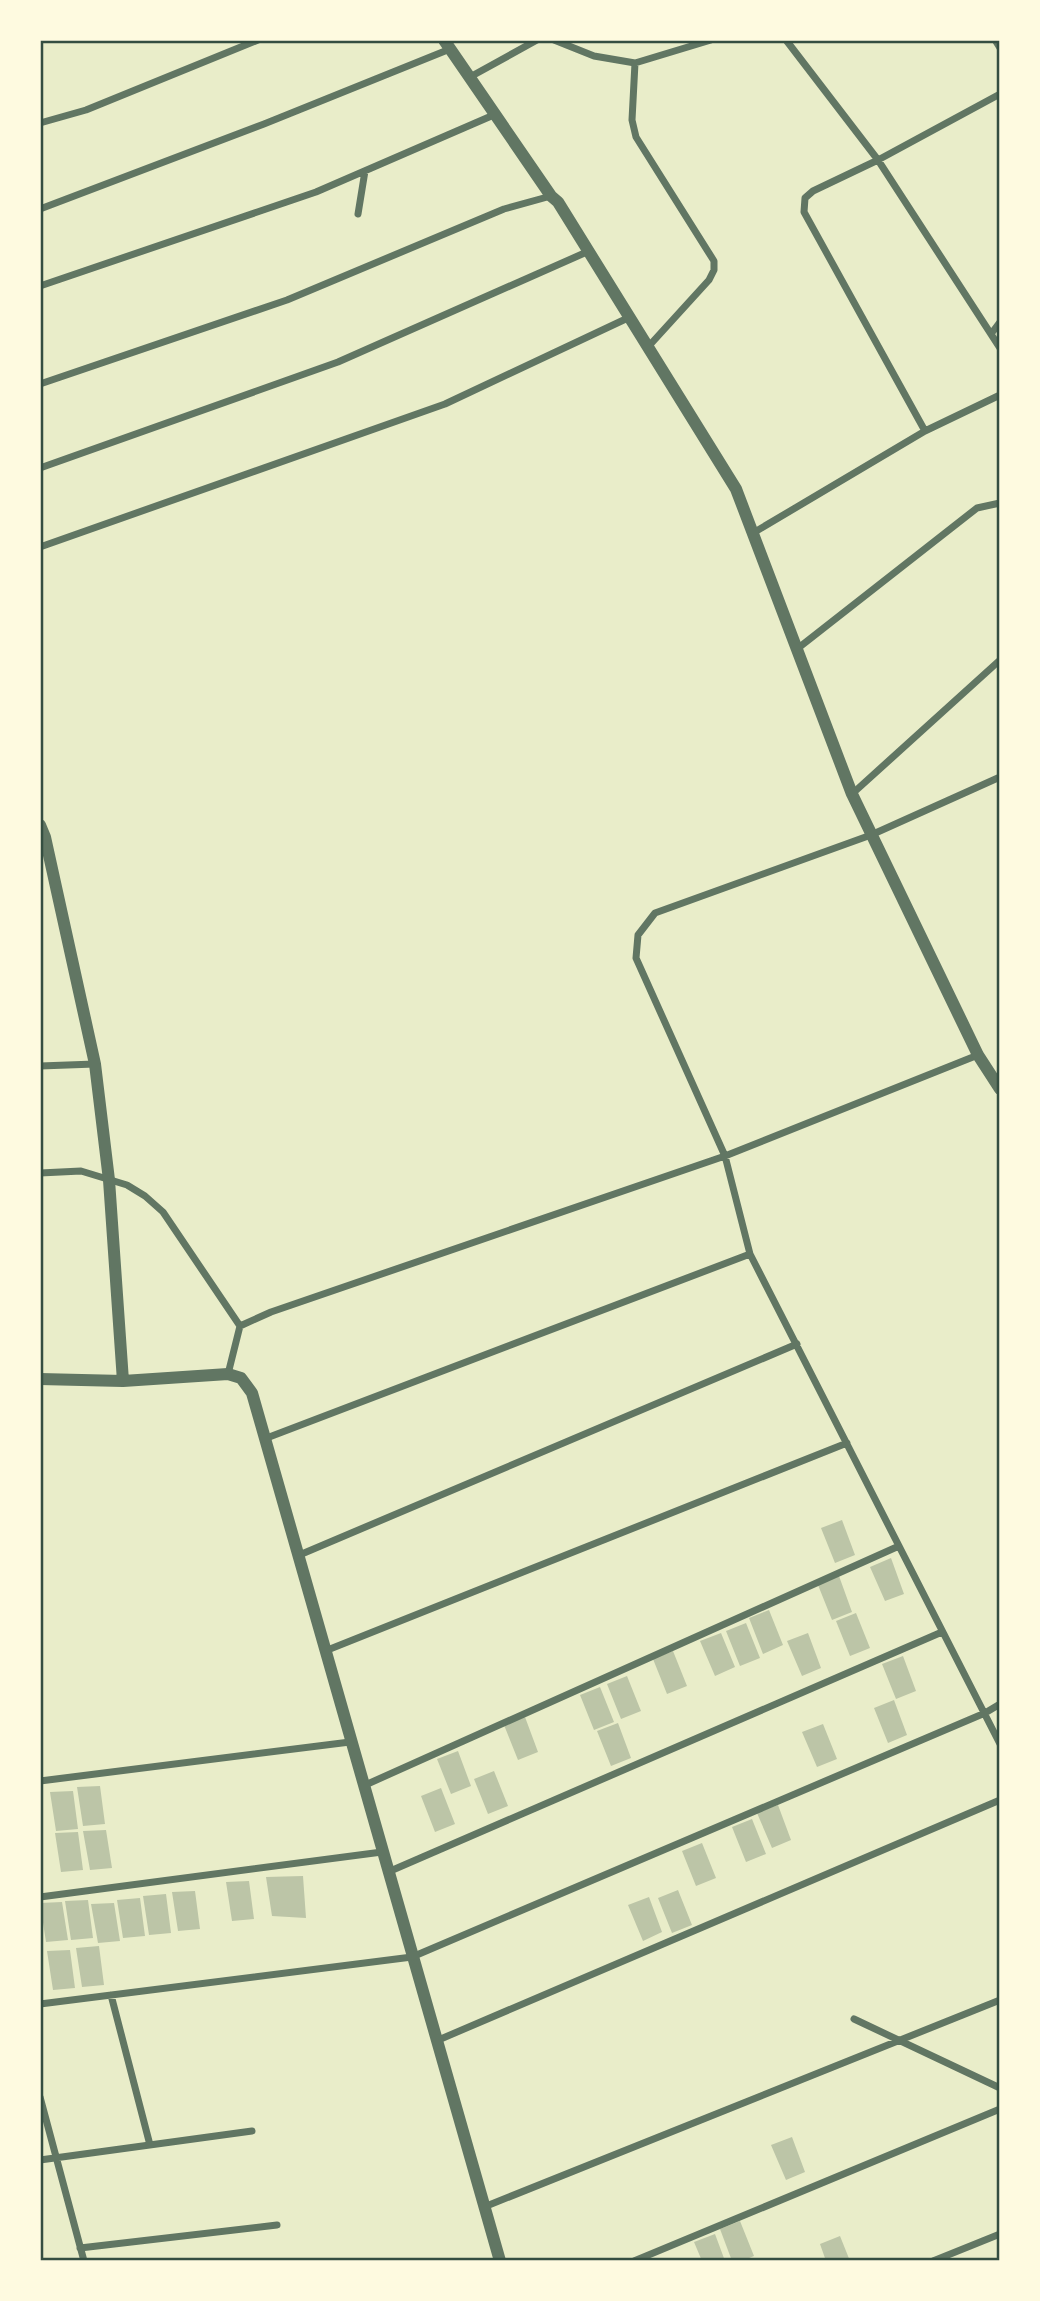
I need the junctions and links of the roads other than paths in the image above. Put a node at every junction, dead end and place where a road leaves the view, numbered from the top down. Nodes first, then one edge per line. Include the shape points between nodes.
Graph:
1 (258, 40) edge
2 (537, 40) edge
3 (554, 40) edge
4 (711, 40) edge
5 (786, 40) edge
6 (995, 40) edge
7 (447, 45) edge
8 (1000, 48) edge
9 (635, 63) junction
10 (470, 77) junction
11 (1000, 94) edge
12 (496, 114) junction
13 (40, 123) edge
14 (878, 160) junction
15 (365, 171) junction
16 (551, 196) junction
17 (40, 209) edge
18 (358, 214) dead end
19 (589, 251) junction
20 (40, 286) edge
21 (630, 317) junction
22 (1000, 322) edge
23 (991, 334) junction
24 (648, 347) junction
25 (1000, 348) edge
26 (40, 384) edge
27 (1000, 395) edge
28 (925, 431) junction
29 (40, 468) edge
30 (1000, 503) edge
31 (753, 533) junction
32 (40, 547) edge
33 (797, 649) junction
34 (1000, 660) edge
35 (1000, 777) edge
36 (852, 794) junction
37 (42, 833) edge
38 (871, 835) junction
39 (978, 1055) junction
40 (95, 1064) junction
41 (40, 1066) edge
42 (1000, 1089) edge
43 (725, 1156) junction
44 (40, 1173) edge
45 (109, 1180) junction
46 (750, 1254) junction
47 (240, 1326) junction
48 (797, 1344) junction
49 (228, 1374) junction
50 (40, 1378) edge
51 (123, 1381) junction
52 (264, 1439) junction
53 (847, 1443) junction
54 (899, 1546) junction
55 (297, 1556) junction
56 (942, 1632) junction
57 (324, 1651) junction
58 (1000, 1704) edge
59 (985, 1713) junction
60 (350, 1742) junction
61 (1000, 1744) edge
62 (40, 1781) edge
63 (363, 1786) junction
64 (1000, 1800) edge
65 (382, 1852) junction
66 (388, 1872) junction
67 (40, 1897) edge
68 (412, 1957) junction
69 (111, 1995) junction
70 (1000, 2000) edge
71 (40, 2004) edge
72 (854, 2019) dead end
73 (900, 2040) junction
74 (436, 2041) junction
75 (1000, 2088) edge
76 (40, 2097) edge
77 (1000, 2109) edge
78 (252, 2131) dead end
79 (150, 2145) junction
80 (56, 2158) junction
81 (40, 2160) edge
82 (484, 2207) junction
83 (277, 2225) dead end
84 (1000, 2234) edge
85 (80, 2248) junction
86 (84, 2261) edge
87 (500, 2261) edge
88 (634, 2261) edge
89 (933, 2261) edge

1 - 13 street via 86,110
2 - 10 street
3 - 9 street via 594,56
4 - 9 street
5 - 14 street
6 - 8 street
7 - 10 street
7 - 17 street via 264,124
9 - 24 street via 632,120 636,137 714,261 709,280
10 - 12 street
11 - 14 street
12 - 15 street
12 - 16 street
14 - 23 street
14 - 28 street via 813,191 805,198 804,212
15 - 18 street
15 - 20 street
16 - 19 street
16 - 26 street via 504,209 287,300
19 - 21 street
19 - 29 street via 338,362
21 - 24 street
21 - 32 street via 445,404
22 - 23 street
23 - 25 street
24 - 31 street via 736,489
27 - 28 street
28 - 31 street
30 - 33 street via 977,508
31 - 33 street
33 - 36 street
34 - 36 street
35 - 38 street
36 - 38 street
37 - 40 street
38 - 39 street
38 - 43 street via 655,913 638,936 636,958
39 - 42 street
39 - 43 street
40 - 41 street
40 - 45 street
43 - 46 street
43 - 47 street
44 - 45 street via 81,1171
45 - 47 street via 127,1185 163,1212
45 - 51 street
46 - 48 street
46 - 52 street
47 - 49 street
48 - 53 street
48 - 55 street
49 - 51 street
49 - 52 street via 241,1378 252,1393
50 - 51 street
52 - 55 street
53 - 54 street
53 - 57 street
54 - 56 street
54 - 63 street
55 - 57 street
56 - 59 street
56 - 66 street
57 - 60 street
58 - 59 street
59 - 61 street
59 - 68 street
60 - 62 street
60 - 63 street
63 - 65 street
64 - 74 street
65 - 66 street
65 - 67 street
66 - 68 street
68 - 69 street
68 - 74 street
69 - 71 street
69 - 79 street
70 - 73 street
72 - 73 street
73 - 75 street
73 - 82 street
74 - 82 street
76 - 80 street
77 - 88 street
78 - 79 street
79 - 80 street
80 - 81 street
80 - 85 street
82 - 87 street
83 - 85 street
84 - 89 street
85 - 86 street

